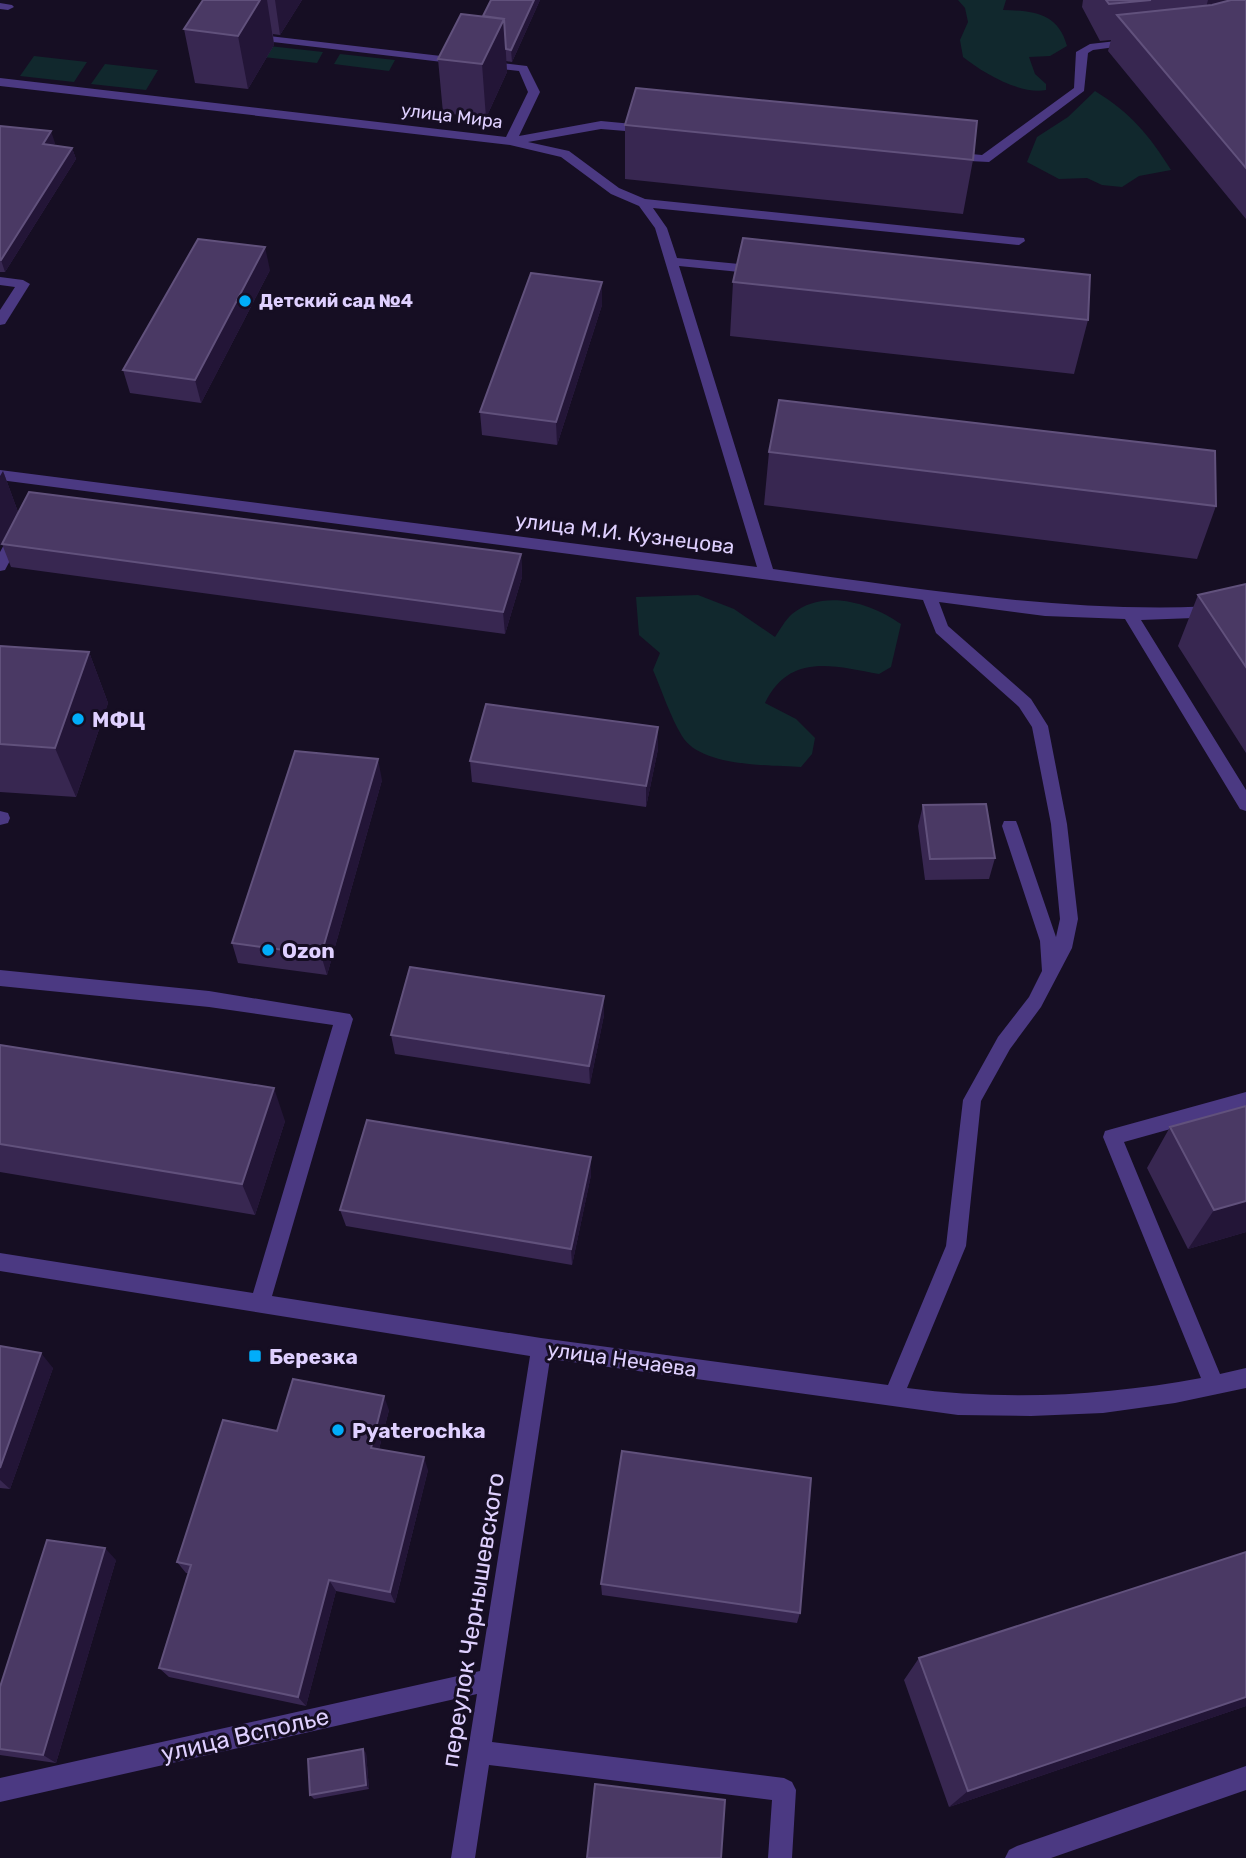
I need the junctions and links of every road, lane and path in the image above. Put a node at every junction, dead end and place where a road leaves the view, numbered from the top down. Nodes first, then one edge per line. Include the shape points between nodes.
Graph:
1 (245, 37) edge
2 (1151, 40) edge
3 (0, 82) edge
4 (668, 131) edge
5 (510, 141) junction
6 (933, 154) edge
7 (643, 203) junction
8 (1019, 241) dead end
9 (669, 261) junction
10 (777, 272) edge
11 (0, 281) edge
12 (0, 321) edge
13 (0, 475) edge
14 (26, 518) edge
15 (0, 566) edge
16 (766, 572) junction
17 (929, 595) junction
18 (1246, 610) edge
19 (1131, 616) junction
20 (1246, 804) edge
21 (1010, 826) dead end
22 (1051, 971) junction
23 (0, 978) edge
24 (1246, 1100) edge
25 (0, 1262) edge
26 (259, 1305) junction
27 (541, 1348) junction
28 (1246, 1378) edge
29 (1215, 1386) junction
30 (893, 1397) junction
31 (490, 1681) junction
32 (479, 1752) junction
33 (1246, 1778) edge
34 (0, 1790) edge
35 (463, 1858) edge
36 (780, 1858) edge
37 (1017, 1858) edge

1 - 5 street via 523,68 534,92
2 - 6 street via 1090,47 1082,52 1080,89 985,159
3 - 5 street, улица Мира
4 - 5 street, улица Мира via 601,125
5 - 7 street via 565,153 615,191
7 - 8 street
7 - 9 street via 661,228
9 - 10 street
9 - 16 street
11 - 12 street via 23,284
13 - 16 street, улица М.И. Кузнецова via 41,488
14 - 15 street
16 - 17 street, улица М.И. Кузнецова
17 - 19 street, улица М.И. Кузнецова
17 - 22 street via 941,629 1025,703 1040,726 1059,824 1069,919 1063,948
18 - 19 street, улица М.И. Кузнецова
19 - 20 street
21 - 22 street via 1049,941
22 - 30 street via 972,1100 957,1246
23 - 26 street via 209,999 344,1019
24 - 29 street via 1112,1138
25 - 26 street, улица Нечаева
26 - 27 street, улица Нечаева
27 - 30 street, улица Нечаева
27 - 31 street, переулок Чернышевского
28 - 29 street, улица Нечаева
29 - 30 street, улица Нечаева via 1157,1397 1010,1408
31 - 32 street, переулок Чернышевского
31 - 34 street, улица Всполье
32 - 35 street, переулок Чернышевского
32 - 36 street via 784,1790
33 - 37 street

